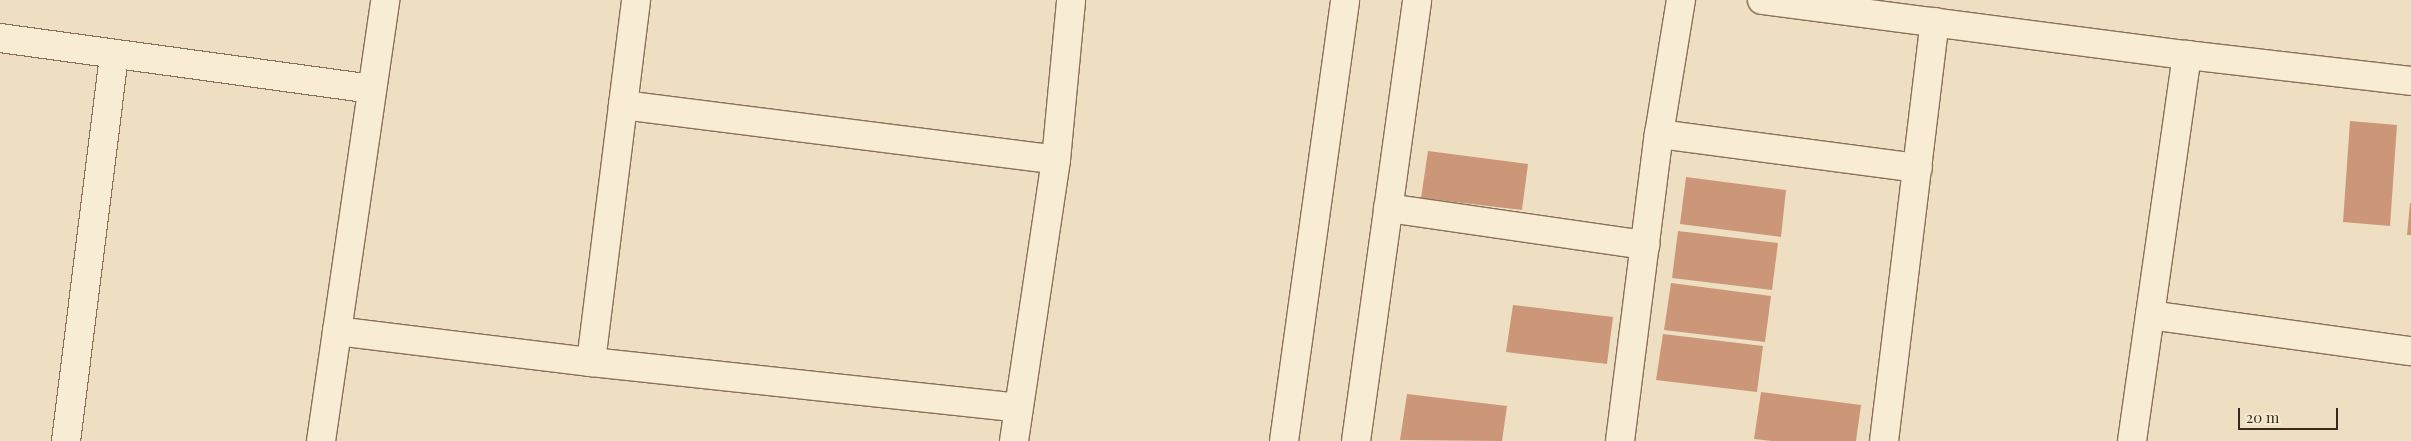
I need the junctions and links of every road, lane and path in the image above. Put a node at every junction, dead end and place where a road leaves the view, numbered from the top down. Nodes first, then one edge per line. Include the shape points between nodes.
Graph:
1 (385, 0) edge
2 (636, 0) edge
3 (1071, 0) edge
4 (1345, 0) edge
5 (1417, 0) edge
6 (1681, 0) edge
7 (1762, 0) edge
8 (1934, 22) junction
9 (0, 38) edge
10 (114, 54) junction
11 (2187, 55) junction
12 (2411, 81) edge
13 (372, 89) junction
14 (623, 106) junction
15 (1659, 134) junction
16 (1056, 160) junction
17 (1918, 168) junction
18 (1388, 208) junction
19 (1645, 245) junction
20 (2150, 315) junction
21 (337, 331) junction
22 (2411, 351) edge
23 (591, 362) junction
24 (1018, 408) junction
25 (66, 441) edge
26 (321, 441) edge
27 (1014, 441) edge
28 (1284, 441) edge
29 (1356, 441) edge
30 (1620, 441) edge
31 (1884, 441) edge
32 (2132, 441) edge

1 - 13 street
2 - 14 street
3 - 16 street
4 - 28 street
5 - 18 street
6 - 15 street
7 - 8 street
8 - 11 street
8 - 17 street
9 - 10 street
10 - 13 street
10 - 25 street
11 - 12 street
11 - 20 street
13 - 21 street
14 - 16 street
14 - 23 street
15 - 17 street
15 - 19 street
16 - 24 street
17 - 31 street
18 - 19 street
18 - 29 street
19 - 30 street
20 - 22 street
20 - 32 street
21 - 23 street
21 - 26 street
23 - 24 street
24 - 27 street

